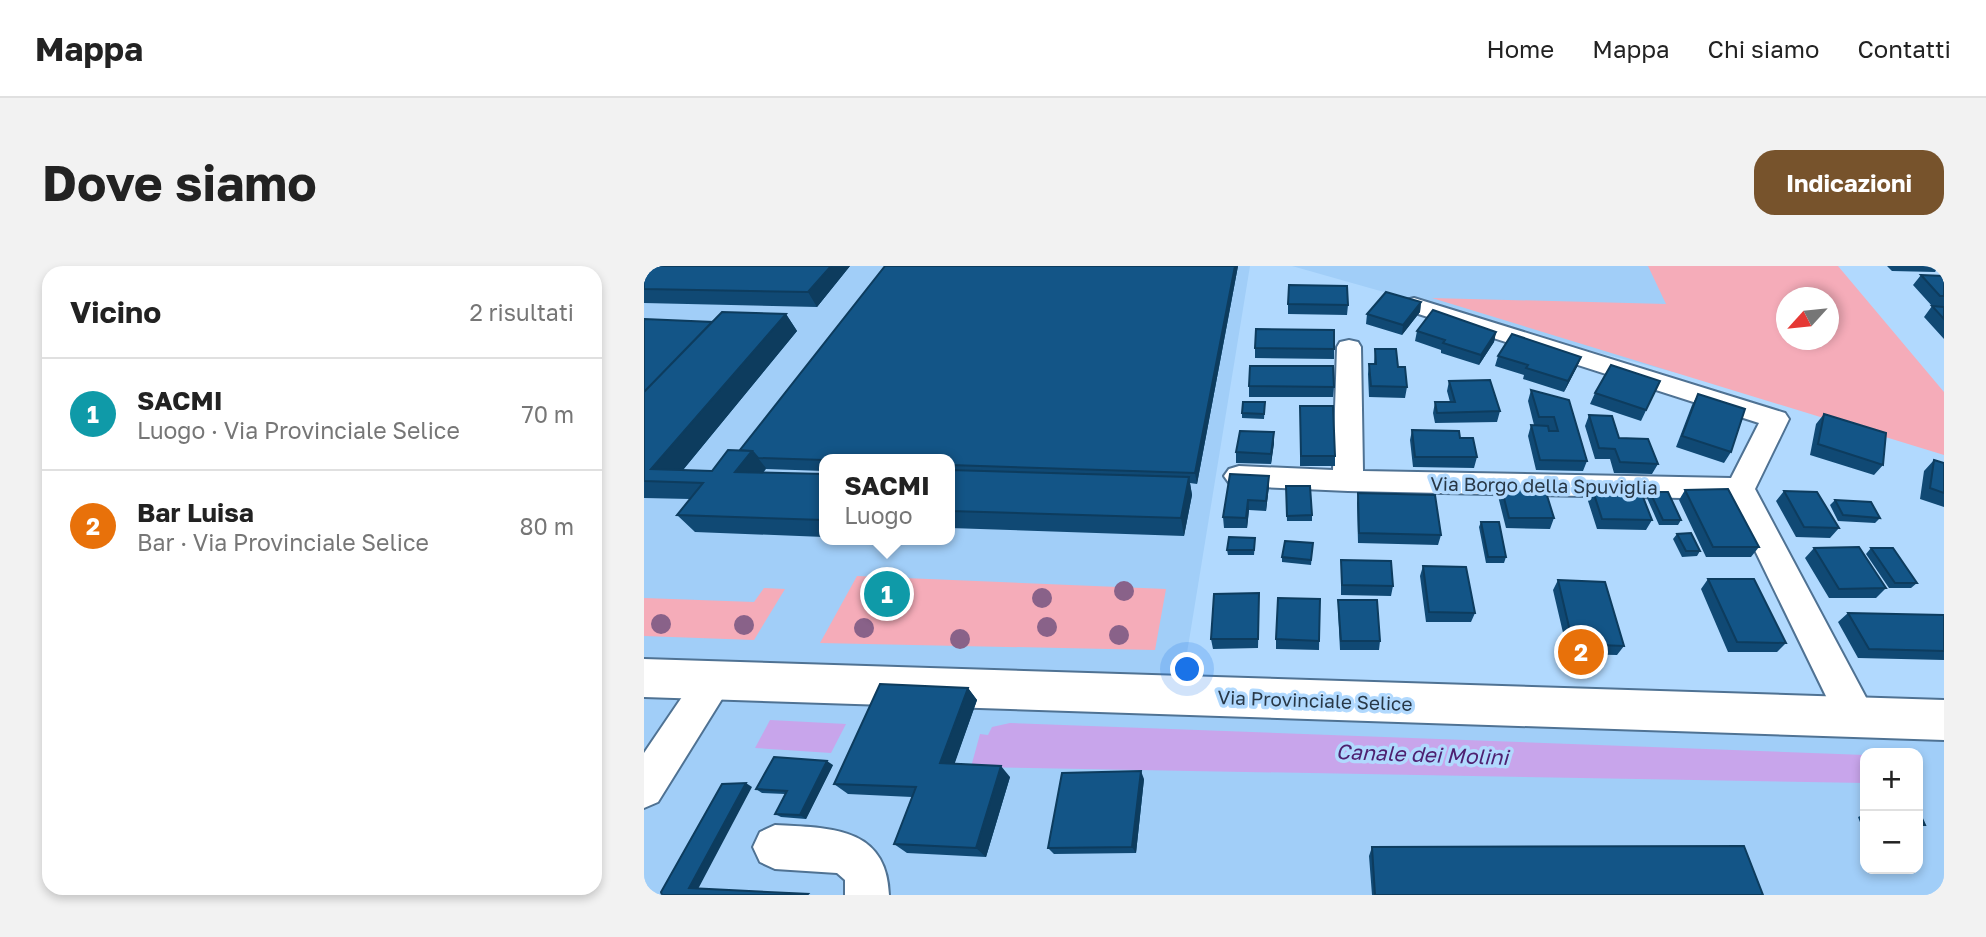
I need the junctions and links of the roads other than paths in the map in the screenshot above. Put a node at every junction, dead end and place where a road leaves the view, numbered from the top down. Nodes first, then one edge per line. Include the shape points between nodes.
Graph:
1 (1414, 305) edge
2 (1349, 347) dead end
3 (1239, 476) edge
4 (1348, 481) junction
5 (1740, 489) junction
6 (644, 678) edge
7 (714, 680) junction
8 (1856, 717) junction
9 (1944, 720) edge
10 (644, 788) edge
11 (775, 847) dead end
12 (867, 895) edge

1 - 5 street via 1775,419
2 - 4 street
3 - 4 street, Via Borgo della Spuviglia
4 - 5 street, Via Borgo della Spuviglia
5 - 8 street
6 - 7 main road, Via Provinciale Selice
7 - 8 main road, Via Provinciale Selice
7 - 10 street
8 - 9 main road, Via Provinciale Selice
11 - 12 street via 845,852 862,865

